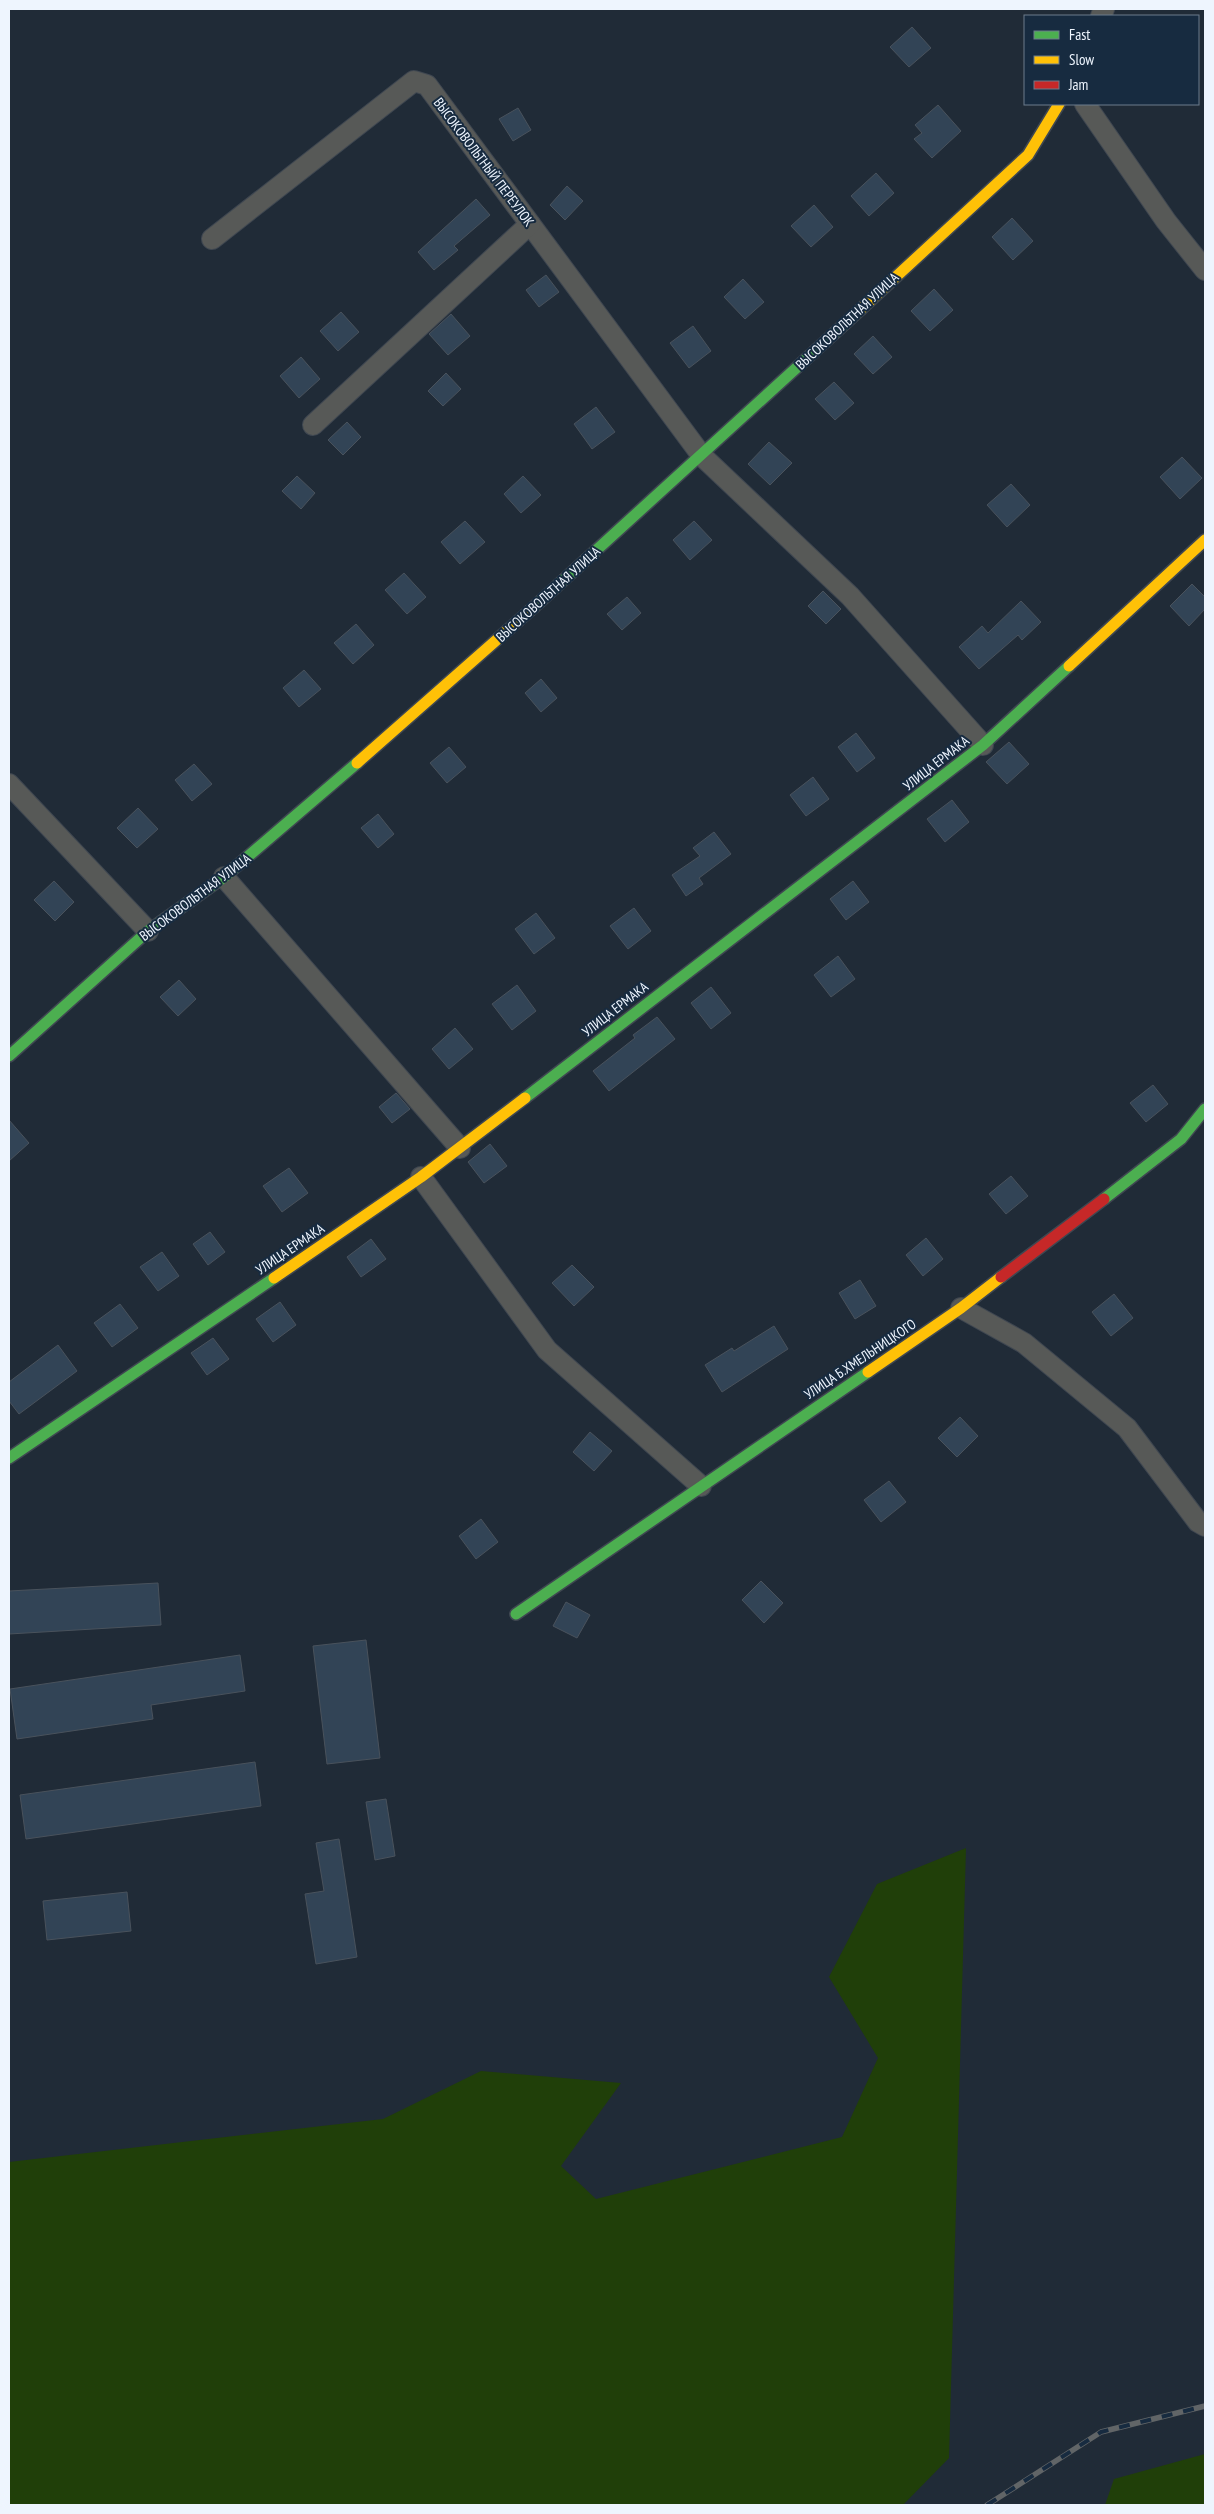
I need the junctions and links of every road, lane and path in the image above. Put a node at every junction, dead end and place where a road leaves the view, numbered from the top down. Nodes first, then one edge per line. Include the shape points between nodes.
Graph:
1 (1058, 105) edge
2 (1087, 105) edge
3 (530, 224) junction
4 (212, 239) dead end
5 (1205, 270) edge
6 (313, 425) dead end
7 (702, 456) junction
8 (1205, 540) edge
9 (984, 745) junction
10 (9, 784) edge
11 (224, 877) junction
12 (148, 931) junction
13 (9, 1056) edge
14 (1205, 1109) edge
15 (460, 1148) junction
16 (421, 1177) junction
17 (961, 1308) junction
18 (9, 1458) edge
19 (701, 1486) junction
20 (1205, 1526) edge
21 (516, 1614) dead end

1 - 7 street, ВЫСОКОВОЛЬТНАЯ УЛИЦА via 1028,154
2 - 5 street via 1166,221
3 - 4 street, ВЫСОКОВОЛЬТНЫЙ ПЕРЕУЛОК via 427,85 414,81
3 - 6 street
3 - 7 street, ВЫСОКОВОЛЬТНЫЙ ПЕРЕУЛОК
7 - 9 street, ВЫСОКОВОЛЬТНЫЙ ПЕРЕУЛОК via 850,596
7 - 11 street, ВЫСОКОВОЛЬТНАЯ УЛИЦА via 433,698
8 - 9 street, УЛИЦА ЕРМАКА
9 - 15 street, УЛИЦА ЕРМАКА
10 - 12 street
11 - 12 street, ВЫСОКОВОЛЬТНАЯ УЛИЦА
11 - 15 street
12 - 13 street, ВЫСОКОВОЛЬТНАЯ УЛИЦА
14 - 17 street, УЛИЦА Б.ХМЕЛЬНИЦКОГО via 1181,1139
15 - 16 street, УЛИЦА ЕРМАКА
16 - 18 street, УЛИЦА ЕРМАКА
16 - 19 street via 547,1350
17 - 19 street, УЛИЦА Б.ХМЕЛЬНИЦКОГО
17 - 20 street via 1024,1343 1127,1428 1198,1522
19 - 21 street, УЛИЦА Б.ХМЕЛЬНИЦКОГО

